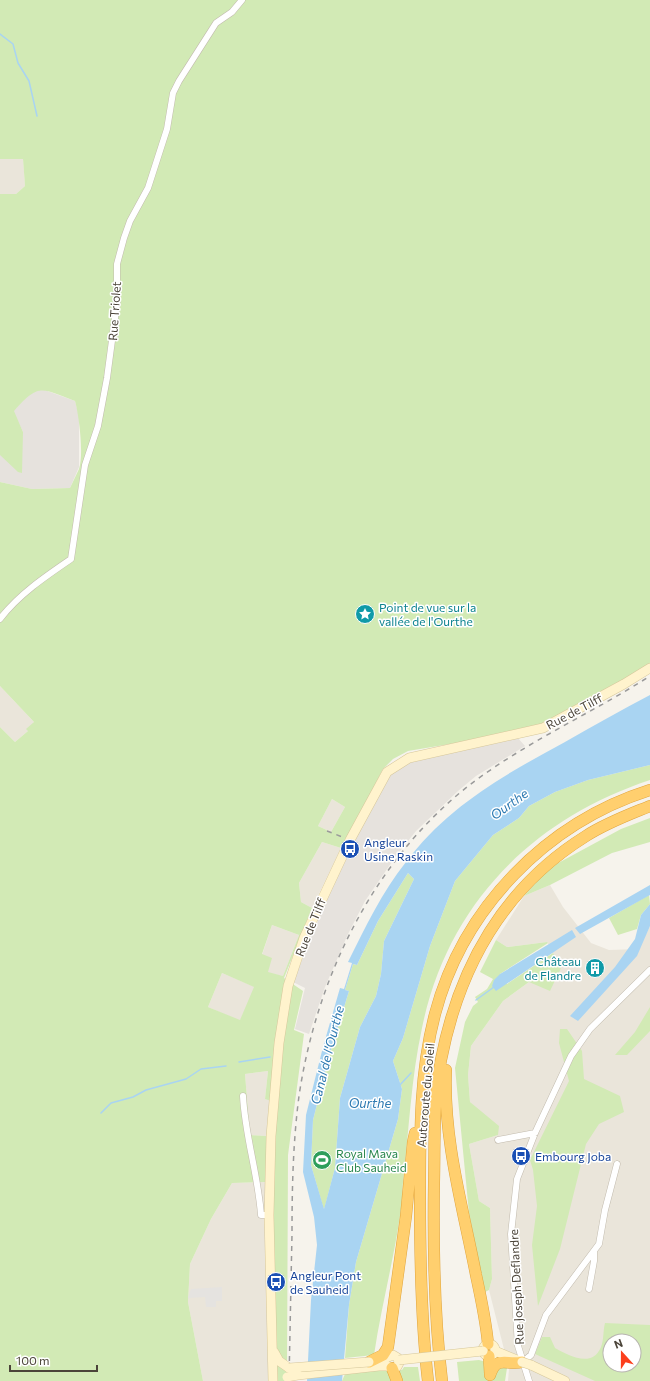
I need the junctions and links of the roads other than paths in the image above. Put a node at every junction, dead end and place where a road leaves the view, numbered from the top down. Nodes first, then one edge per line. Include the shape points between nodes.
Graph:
1 (242, 0) edge
2 (0, 619) edge
3 (650, 668) edge
4 (650, 790) edge
5 (650, 806) edge
6 (650, 970) edge
7 (443, 1052) junction
8 (243, 1096) dead end
9 (421, 1113) junction
10 (535, 1133) junction
11 (498, 1140) dead end
12 (616, 1164) dead end
13 (269, 1215) junction
14 (594, 1251) junction
15 (589, 1289) dead end
16 (393, 1320) junction
17 (273, 1351) junction
18 (489, 1351) junction
19 (369, 1362) junction
20 (391, 1362) junction
21 (523, 1362) junction
22 (280, 1375) edge
23 (489, 1378) edge
24 (397, 1381) edge
25 (428, 1381) edge
26 (442, 1381) edge
27 (529, 1381) edge
28 (565, 1381) edge

1 - 2 street, Rue Triolet via 232,12 216,23 173,93 167,129 148,188 124,238 117,264 117,303 107,378 98,426 85,465 71,558 15,602
3 - 13 main road, Rue de Tilff via 543,728 409,758 387,772 322,897 304,938 288,986 274,1088
4 - 9 highway, Autoroute du Soleil via 597,812 560,834 523,865 489,904 465,941 442,992 429,1041
5 - 7 highway, Autoroute du Soleil via 603,826 569,847 518,893 487,934 470,966 451,1014
6 - 10 street, Rue Joseph Deflandre via 590,1029 571,1056
7 - 18 highway via 446,1065 447,1118 484,1311
7 - 26 highway, Autoroute du Soleil via 436,1104 433,1213 435,1304
8 - 13 street via 261,1215
9 - 16 highway via 413,1142
9 - 25 highway, Autoroute du Soleil via 421,1305
10 - 11 street
10 - 21 street, Rue Joseph Deflandre via 517,1179 511,1234 518,1346
12 - 14 street via 599,1244
13 - 17 main road, Rue de Tilff
14 - 15 street
14 - 21 street via 546,1315 531,1355
16 - 19 highway via 388,1347 383,1355
16 - 20 highway
17 - 22 main road, Rue de Tilff
17 - 22 main road via 279,1361
18 - 20 main road, bridge
18 - 21 main road
18 - 23 highway
19 - 20 main road
19 - 22 main road, bridge
20 - 22 main road, bridge
20 - 24 highway
21 - 23 highway via 499,1362 494,1366
21 - 27 street, Rue Joseph Deflandre
21 - 28 main road, bridge

